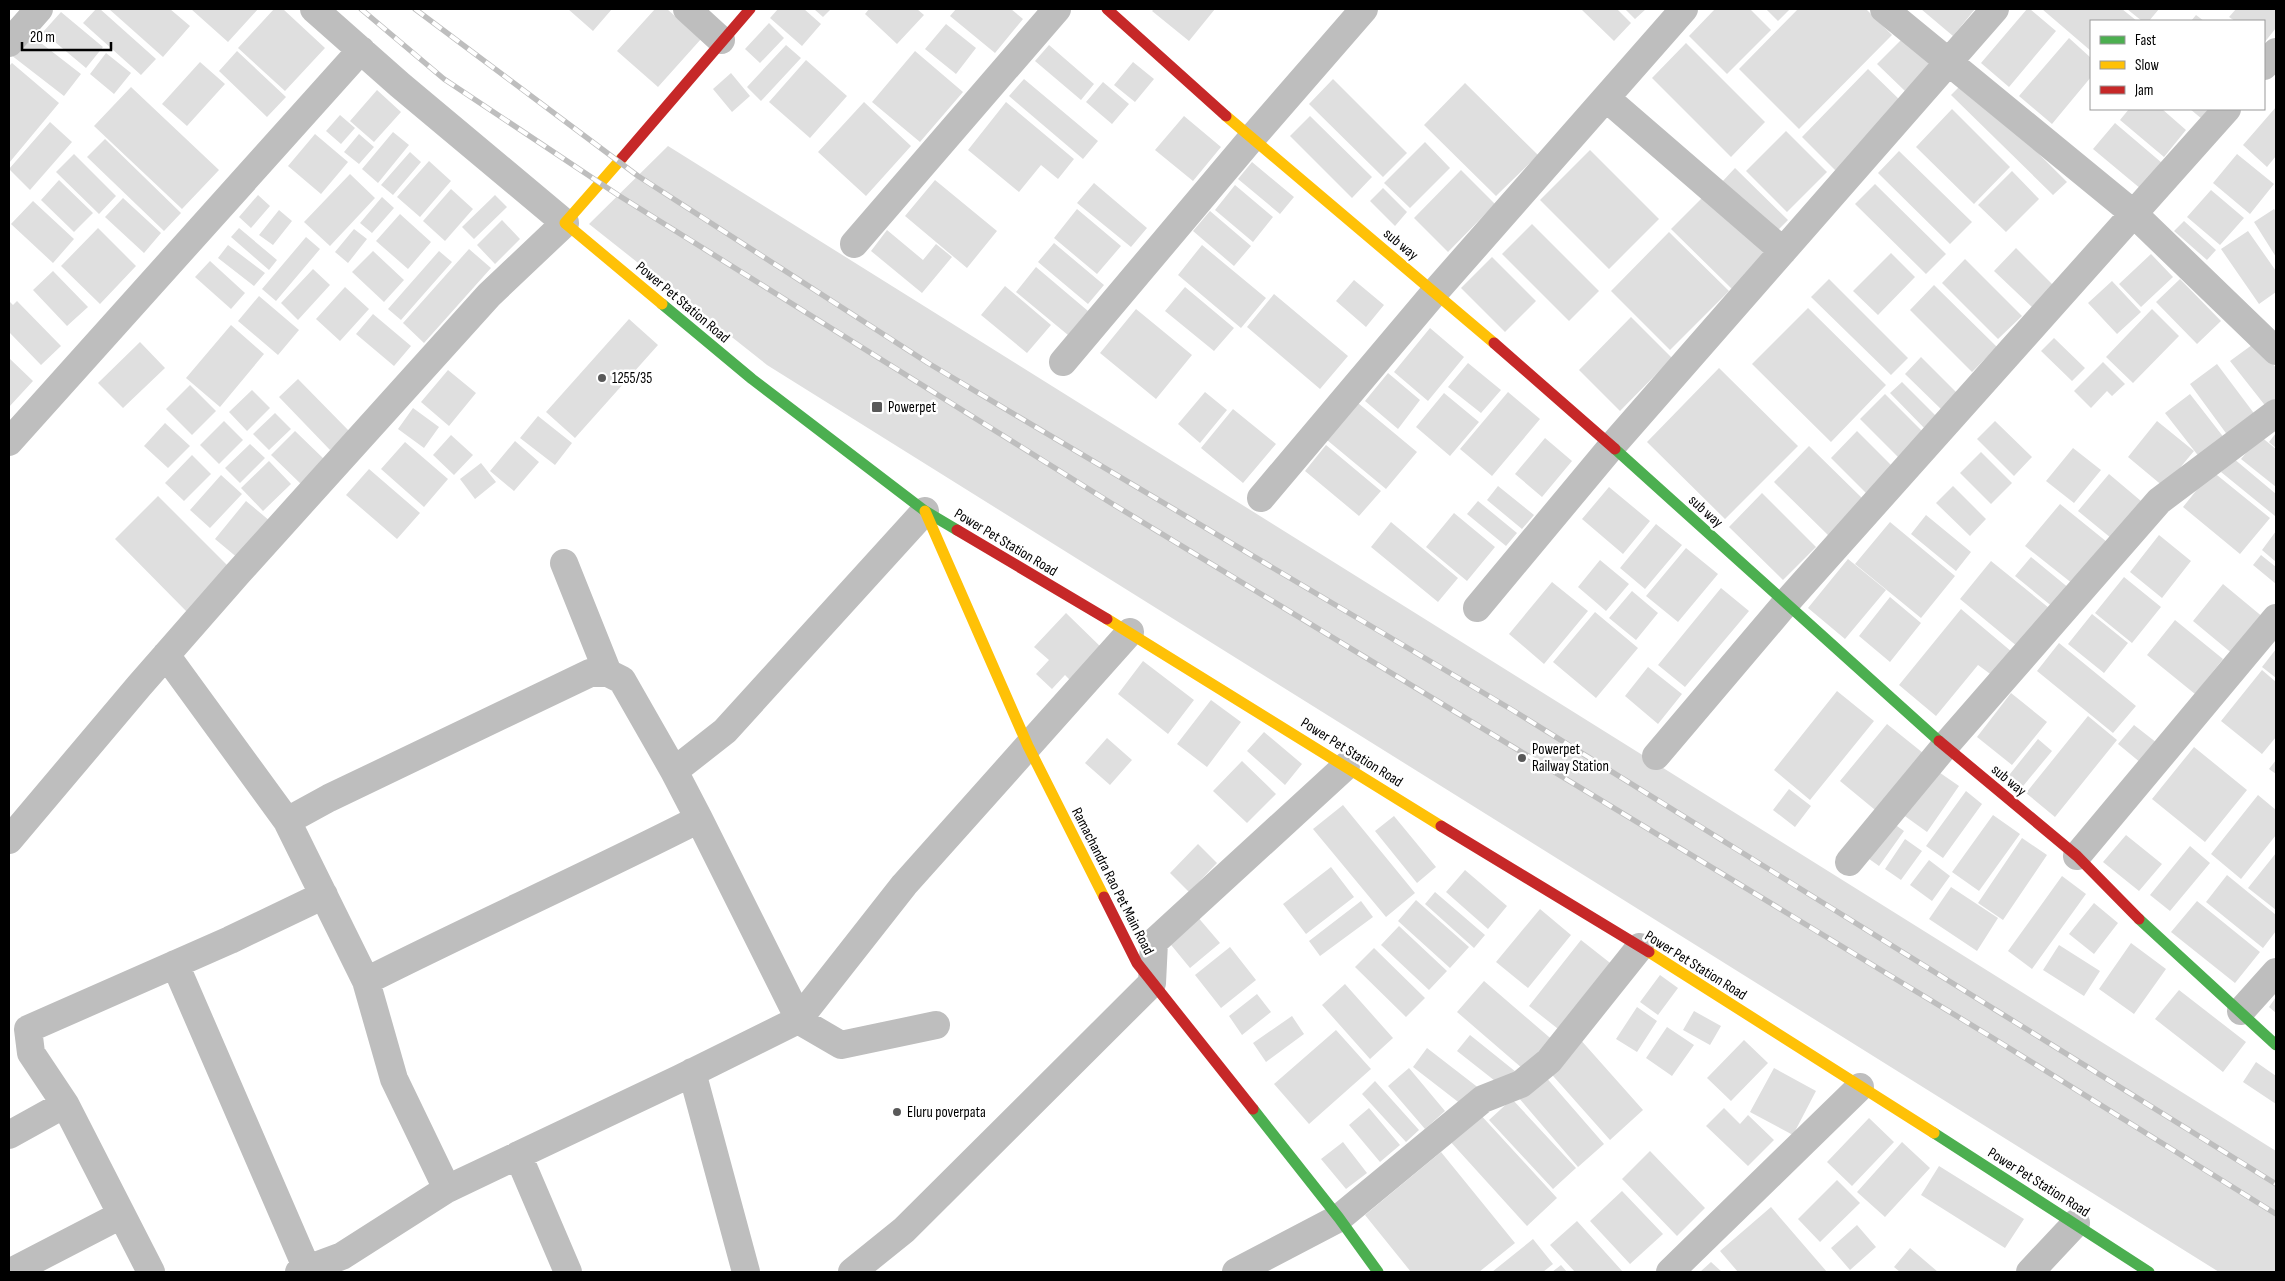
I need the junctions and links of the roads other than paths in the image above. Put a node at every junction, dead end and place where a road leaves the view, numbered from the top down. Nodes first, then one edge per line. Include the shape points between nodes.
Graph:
1 (39, 9) edge
2 (314, 9) edge
3 (687, 9) edge
4 (750, 9) edge
5 (1057, 9) edge
6 (1107, 9) edge
7 (1364, 9) edge
8 (1684, 9) edge
9 (1884, 9) edge
10 (1995, 9) edge
11 (721, 40) junction
12 (9, 42) edge
13 (361, 50) junction
14 (2276, 52) edge
15 (1948, 62) junction
16 (2265, 65) edge
17 (1606, 98) junction
18 (2226, 110) edge
19 (1251, 139) junction
20 (2134, 214) junction
21 (565, 222) junction
22 (854, 244) dead end
23 (1783, 251) junction
24 (1435, 292) junction
25 (2276, 351) edge
26 (1063, 362) dead end
27 (2276, 413) edge
28 (9, 442) edge
29 (1612, 446) junction
30 (1261, 498) dead end
31 (925, 511) junction
32 (564, 563) dead end
33 (1785, 604) junction
34 (1477, 608) dead end
35 (2276, 618) edge
36 (1130, 632) junction
37 (166, 655) junction
38 (608, 673) junction
39 (1028, 746) junction
40 (1944, 746) junction
41 (1656, 756) dead end
42 (1346, 766) junction
43 (674, 771) junction
44 (699, 819) junction
45 (288, 821) junction
46 (9, 840) edge
47 (2077, 856) junction
48 (1849, 862) dead end
49 (324, 895) junction
50 (1640, 947) junction
51 (175, 964) junction
52 (2276, 972) edge
53 (366, 980) junction
54 (1152, 983) junction
55 (2241, 1011) junction
56 (799, 1019) junction
57 (936, 1025) dead end
58 (2276, 1045) edge
59 (692, 1072) junction
60 (1860, 1087) junction
61 (65, 1104) junction
62 (9, 1135) edge
63 (518, 1155) junction
64 (447, 1189) junction
65 (121, 1215) junction
66 (1339, 1218) junction
67 (2076, 1223) junction
68 (345, 1264) edge
69 (303, 1271) edge
70 (11, 1272) edge
71 (151, 1272) edge
72 (568, 1272) edge
73 (746, 1272) edge
74 (852, 1272) edge
75 (1236, 1272) edge
76 (1378, 1272) edge
77 (1670, 1272) edge
78 (2030, 1272) edge
79 (2149, 1272) edge

1 - 12 street
2 - 13 street
3 - 11 street
4 - 11 street
5 - 22 street
6 - 19 street, sub way
7 - 19 street
8 - 17 street
9 - 15 street
10 - 15 street
11 - 21 street via 608,176
13 - 21 street
13 - 28 street
14 - 16 street
15 - 20 street
15 - 23 street
17 - 23 street
17 - 24 street
18 - 20 street
19 - 24 street, sub way
19 - 26 street
20 - 25 street
20 - 33 street
21 - 31 street, Power Pet Station Road via 752,379
21 - 37 street via 490,295
23 - 29 street
24 - 29 street, sub way
24 - 30 street
27 - 40 street via 2159,501
29 - 33 street, sub way
29 - 34 street
31 - 36 street, Power Pet Station Road
31 - 39 street, Ramachandra Rao Pet Main Road
31 - 43 street via 725,731
32 - 38 street
33 - 40 street, sub way
33 - 41 street
35 - 47 street
36 - 39 street
36 - 42 street, Power Pet Station Road
37 - 45 street
37 - 46 street
38 - 43 street via 622,680
38 - 45 street via 590,673 329,798
39 - 54 street, Ramachandra Rao Pet Main Road via 1137,963
39 - 56 street via 904,885
40 - 47 street, sub way
40 - 48 street
42 - 50 street, Power Pet Station Road
42 - 54 street via 1154,942
43 - 44 street
44 - 53 street via 604,868
44 - 56 street
45 - 49 street
47 - 55 street, sub way via 2136,917
49 - 51 street
49 - 53 street
50 - 60 street, Power Pet Station Road
50 - 66 street via 1549,1061 1521,1084 1483,1100
51 - 61 street via 28,1029 31,1053
51 - 69 street
52 - 55 street
53 - 64 street via 394,1079
54 - 66 street, Ramachandra Rao Pet Main Road
54 - 74 street via 904,1230
55 - 58 street, sub way
56 - 57 street via 841,1045
56 - 59 street
59 - 63 street
59 - 73 street
60 - 67 street, Power Pet Station Road
60 - 77 street
61 - 62 street
61 - 65 street
63 - 64 street
63 - 72 street
64 - 68 street
65 - 70 street
65 - 71 street
66 - 75 street
66 - 76 street, Ramachandra Rao Pet Main Road
67 - 78 street
67 - 79 street, Power Pet Station Road
68 - 69 street

